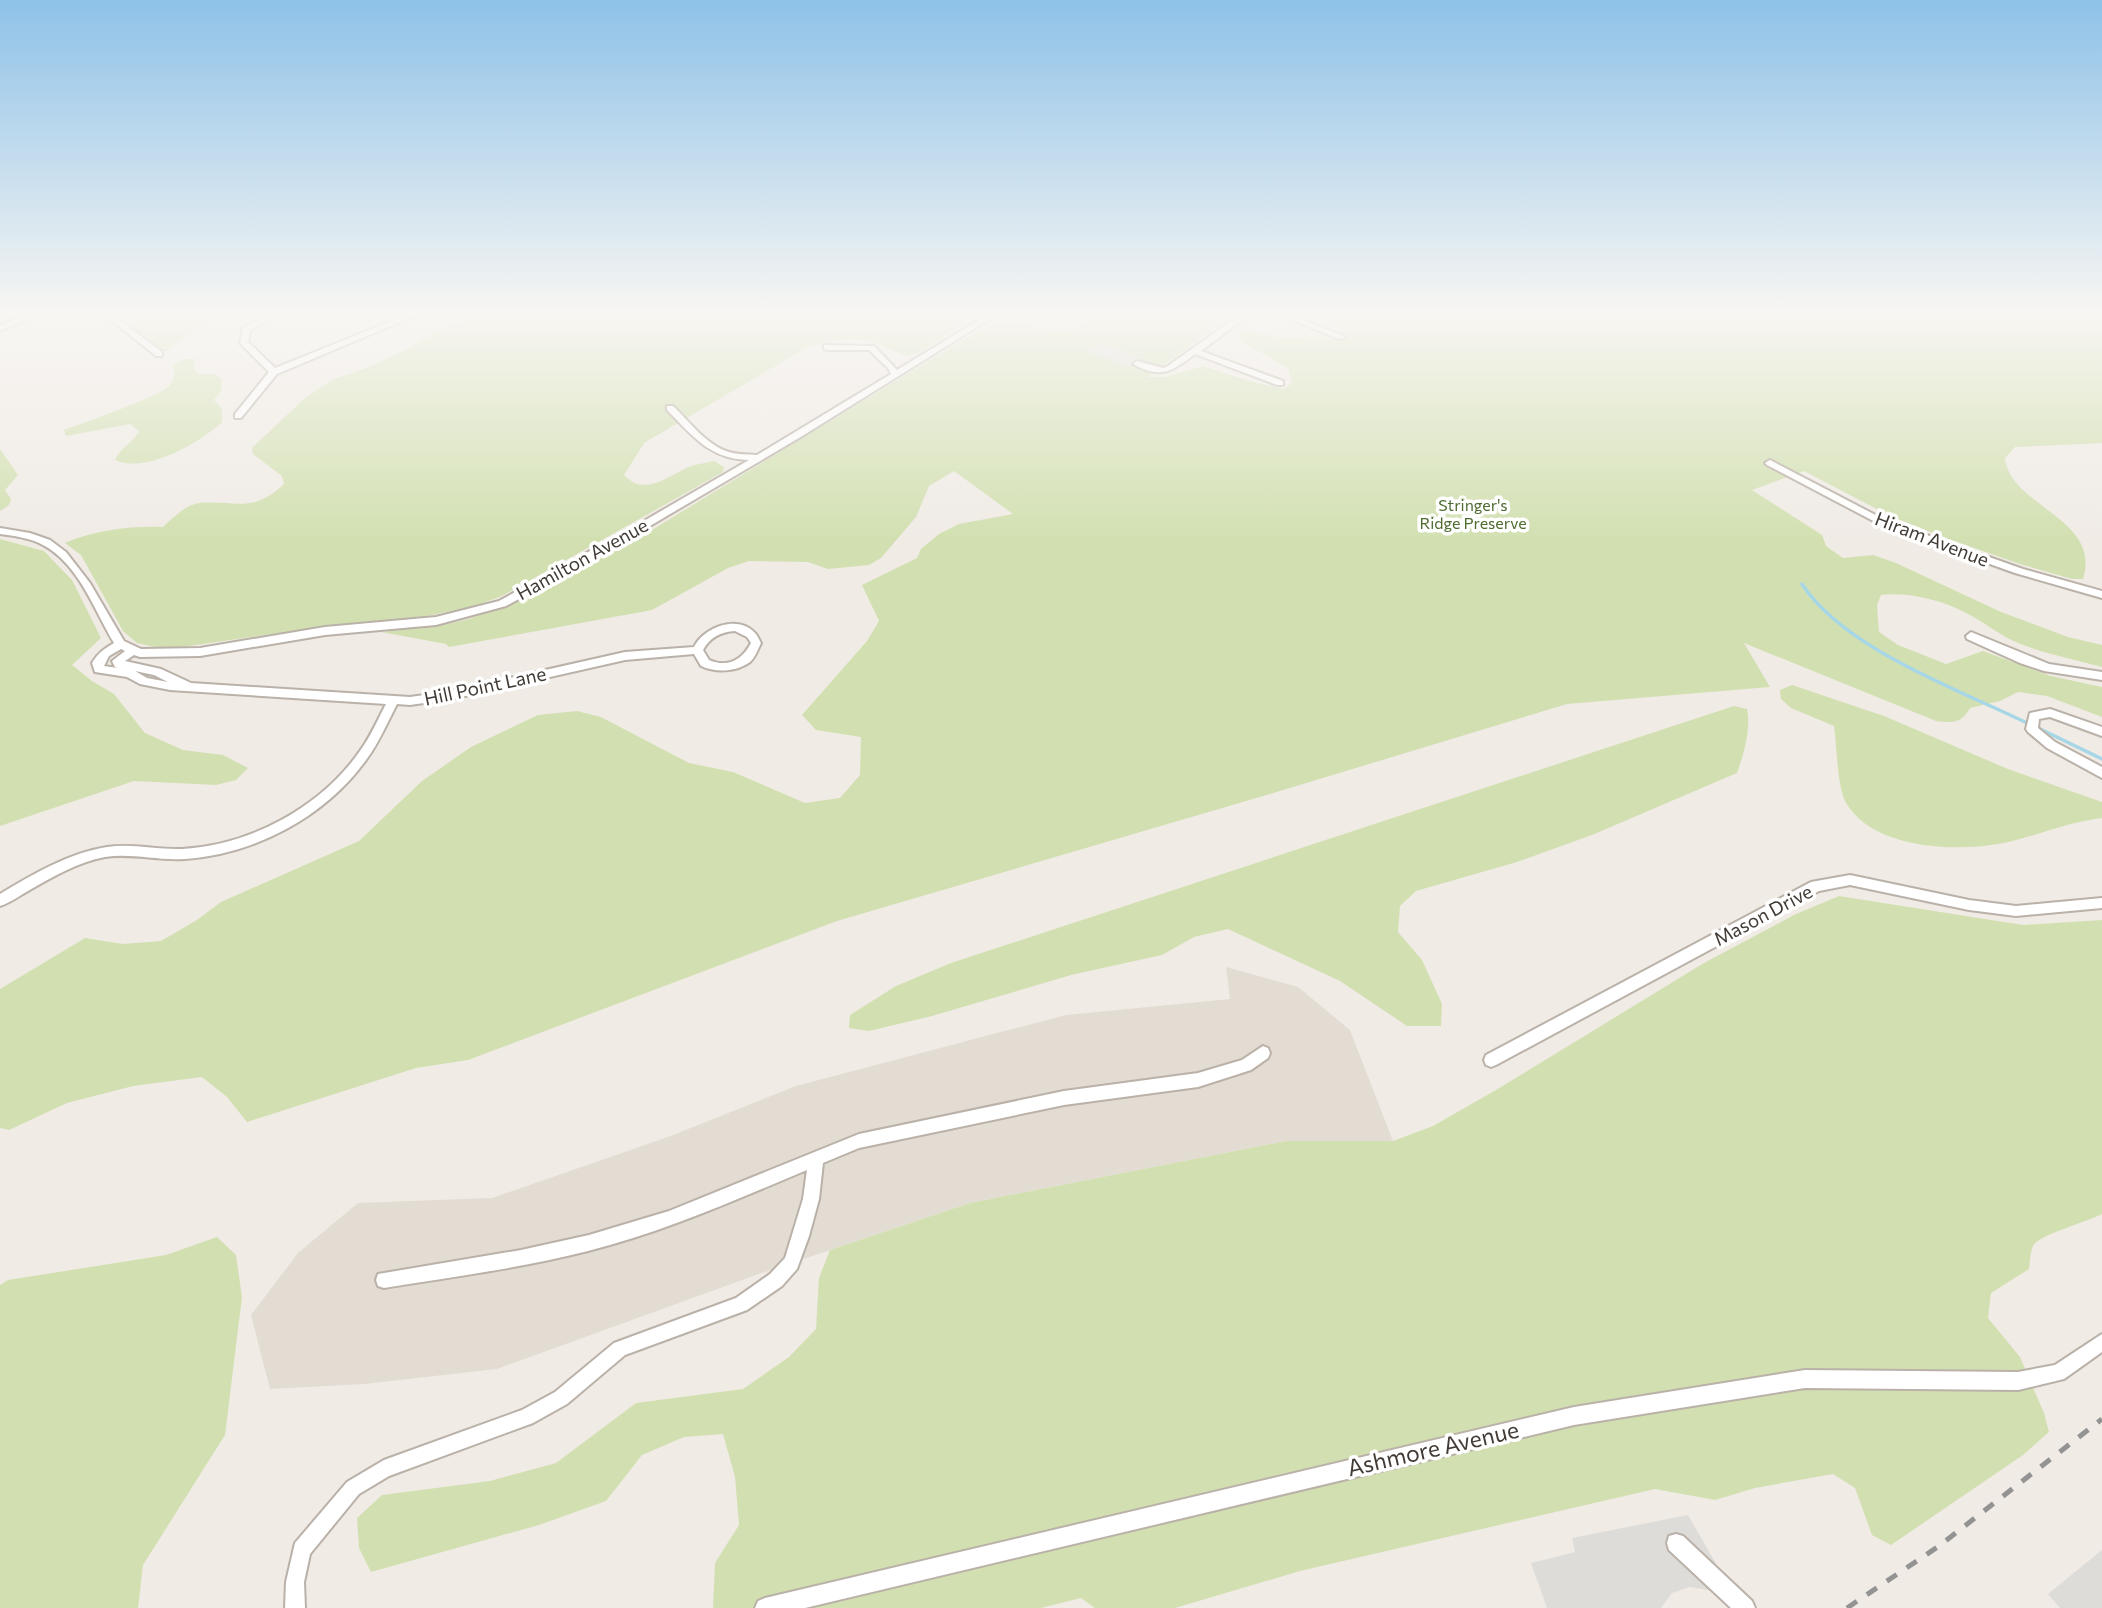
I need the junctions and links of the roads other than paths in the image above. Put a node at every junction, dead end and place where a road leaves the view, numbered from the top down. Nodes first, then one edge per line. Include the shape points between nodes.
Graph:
1 (260, 389) edge
2 (870, 389) edge
3 (670, 408) dead end
4 (238, 416) dead end
5 (759, 457) junction
6 (1770, 463) dead end
7 (0, 531) edge
8 (2102, 595) edge
9 (1971, 636) dead end
10 (120, 644) junction
11 (133, 650) junction
12 (698, 650) junction
13 (135, 671) junction
14 (2102, 676) edge
15 (186, 685) joint
16 (393, 701) junction
17 (2102, 732) edge
18 (2102, 773) edge
19 (0, 901) edge
20 (2102, 903) edge
21 (1263, 1053) dead end
22 (1491, 1060) dead end
23 (816, 1160) junction
24 (384, 1280) dead end
25 (2102, 1342) edge
26 (1676, 1543) dead end
27 (295, 1608) edge
28 (765, 1608) edge
29 (1745, 1608) edge

1 - 4 street
2 - 5 street, Hamilton Avenue
3 - 5 street via 717,452 736,458
5 - 11 street, Hamilton Avenue via 488,609 436,621 325,631 200,652
6 - 8 street, Hiram Avenue via 1884,523 1993,563
7 - 10 street via 38,538 71,559
9 - 14 street via 2048,668
10 - 11 street, Hamilton Avenue
10 - 13 street, Hill Point Lane via 102,656 97,666
11 - 13 street via 119,664
12 - 12 street via 710,633 730,628 748,632 756,643 748,658 727,667 705,663
12 - 16 street, Hill Point Lane via 625,656 452,695
13 - 15 street, Hill Point Lane via 144,681
15 - 16 street, Hill Point Lane
16 - 19 street via 362,758 343,779 278,827 237,844 194,853 97,854 54,870
17 - 18 street via 2050,713 2034,716 2032,729
20 - 22 street, Mason Drive via 2016,911 1850,880 1816,886
21 - 23 street via 1246,1065 1198,1080 1064,1098 859,1141
23 - 24 street via 669,1219 589,1243
23 - 27 street via 801,1236 791,1263 776,1280 741,1304 620,1349 561,1398 527,1417 384,1469 353,1488 302,1550
25 - 28 street, Ashmore Avenue via 2058,1373 2018,1381 1805,1379 1574,1416
26 - 29 street

